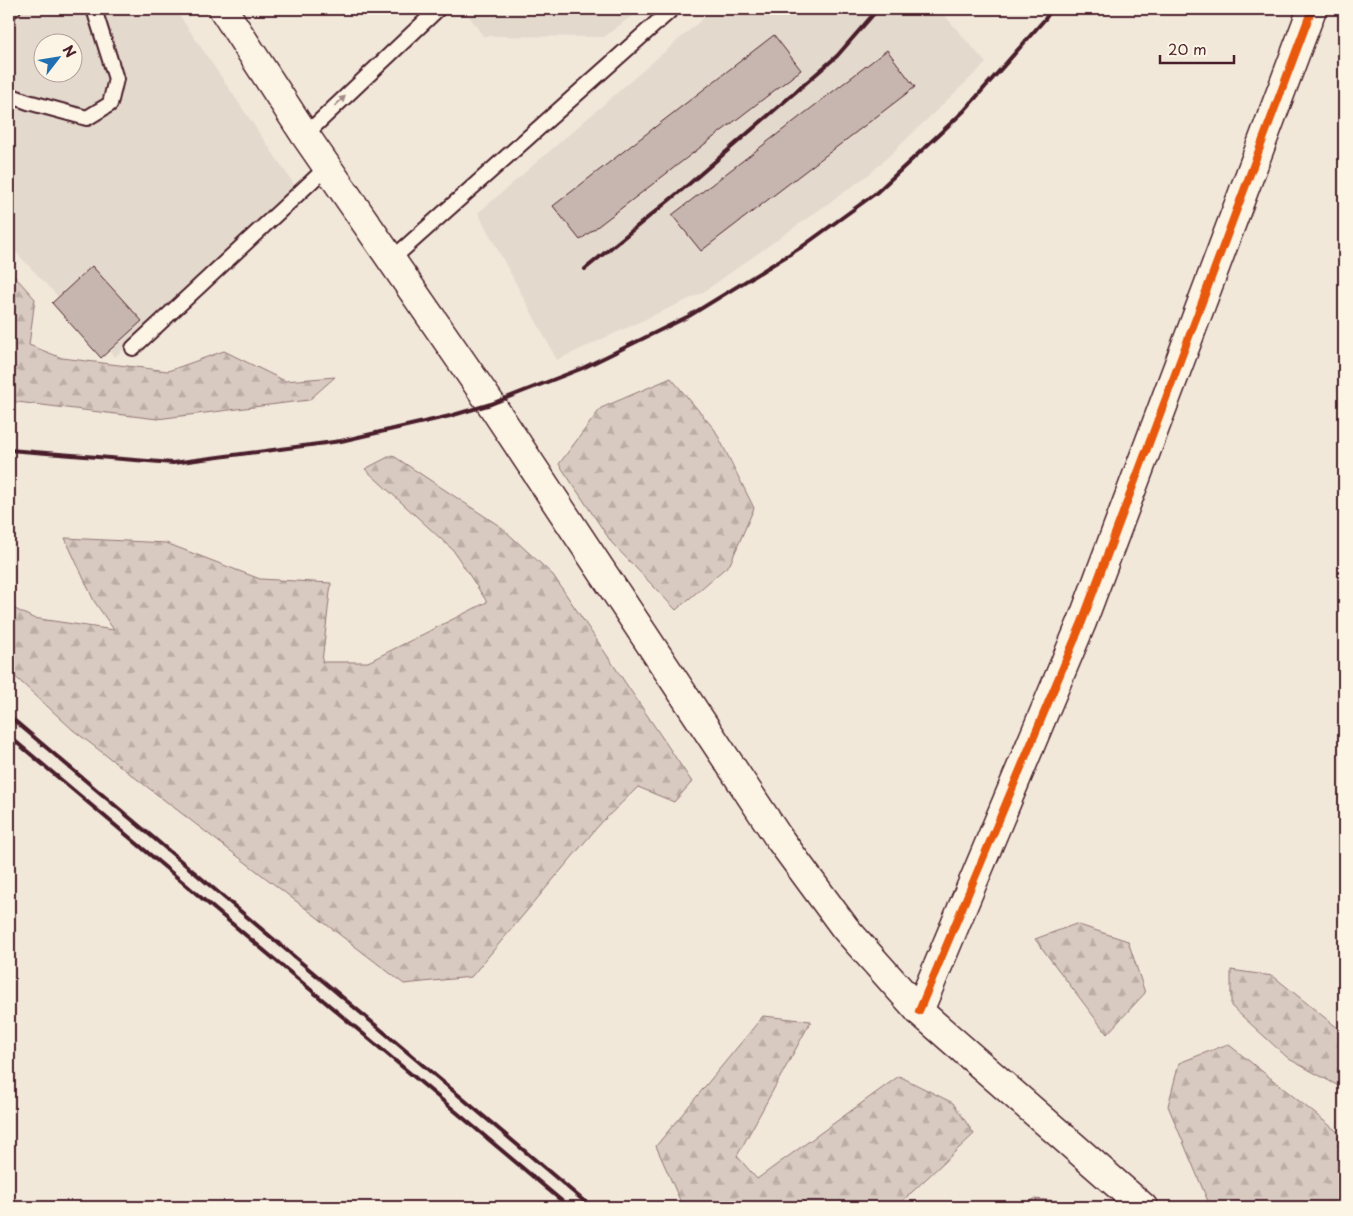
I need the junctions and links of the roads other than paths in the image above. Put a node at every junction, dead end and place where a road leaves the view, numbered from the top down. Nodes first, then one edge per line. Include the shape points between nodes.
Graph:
1 (13, 9) edge
2 (94, 9) edge
3 (223, 9) edge
4 (438, 9) edge
5 (672, 9) edge
6 (1312, 9) edge
7 (9, 11) edge
8 (9, 95) edge
9 (305, 135) junction
10 (327, 167) junction
11 (391, 260) junction
12 (133, 348) dead end
13 (919, 1011) junction
14 (1143, 1207) edge

1 - 7 lane
2 - 8 lane via 116,78 110,104 87,118
3 - 9 main road
9 -> 4 lane
5 - 11 lane
6 - 13 main road via 1082,622
9 - 10 main road
10 - 11 main road
10 - 12 lane
11 - 13 main road via 491,404 778,837 845,928
13 - 14 main road

